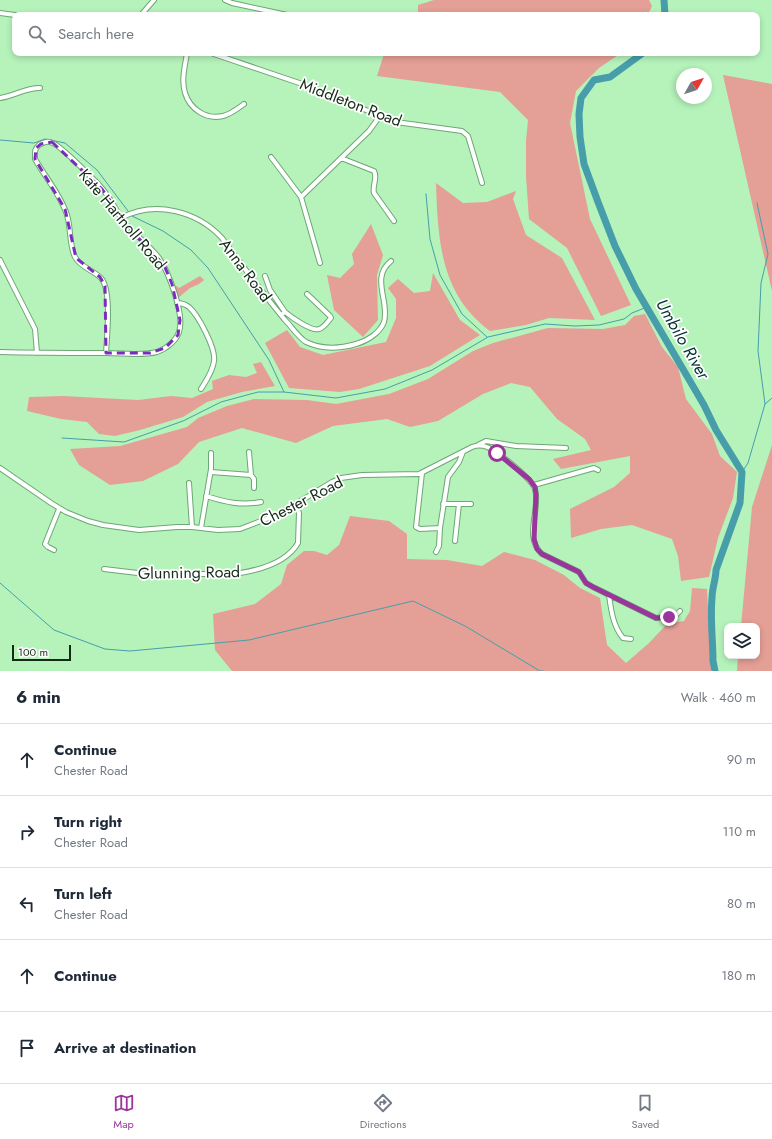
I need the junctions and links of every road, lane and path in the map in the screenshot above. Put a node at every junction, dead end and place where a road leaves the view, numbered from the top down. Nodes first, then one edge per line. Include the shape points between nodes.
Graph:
1 (154, 0) edge
2 (225, 0) edge
3 (144, 12) edge
4 (273, 12) edge
5 (0, 13) edge
6 (12, 15) edge
7 (187, 56) edge
8 (220, 56) edge
9 (40, 88) dead end
10 (0, 98) edge
11 (244, 104) dead end
12 (380, 116) junction
13 (271, 157) dead end
14 (341, 158) junction
15 (482, 183) dead end
16 (301, 197) junction
17 (121, 218) junction
18 (394, 221) dead end
19 (0, 260) edge
20 (391, 262) dead end
21 (320, 264) dead end
22 (265, 276) dead end
23 (307, 294) dead end
24 (177, 303) junction
25 (283, 314) junction
26 (0, 352) edge
27 (37, 353) junction
28 (106, 353) junction
29 (201, 389) dead end
30 (477, 446) junction
31 (566, 448) dead end
32 (249, 452) dead end
33 (463, 452) junction
34 (211, 453) dead end
35 (0, 468) edge
36 (598, 470) dead end
37 (210, 472) junction
38 (422, 473) junction
39 (251, 475) junction
40 (189, 483) dead end
41 (534, 485) junction
42 (254, 488) dead end
43 (206, 496) junction
44 (260, 502) dead end
45 (296, 504) junction
46 (443, 504) junction
47 (459, 504) junction
48 (471, 504) dead end
49 (59, 509) junction
50 (192, 527) junction
51 (201, 528) junction
52 (440, 528) junction
53 (455, 541) dead end
54 (54, 550) dead end
55 (436, 552) dead end
56 (104, 569) dead end
57 (609, 595) junction
58 (680, 611) dead end
59 (631, 639) dead end

1 - 3 street
2 - 4 street
5 - 6 street
7 - 11 street via 184,75 185,92 194,109 214,117 232,113
8 - 12 street, Middleton Road via 314,88
9 - 10 street via 26,89
12 - 14 street via 369,131
12 - 15 street, Middleton Road via 398,122 464,132 469,139
13 - 16 street
14 - 16 street
14 - 18 street via 374,171 374,193
16 - 21 street
17 - 24 street, Kate Hartnoll Road via 164,265
17 - 25 street, Anna Road via 142,210 164,209 184,214 203,223 222,238
17 - 28 street, Kate Hartnoll Road via 93,178 52,142 36,148 38,163 65,209 74,256 79,263 100,278 105,286
19 - 27 street via 35,329
20 - 25 street, Anna Road via 383,271 381,281 384,321 381,328 360,342 338,348 319,347 302,339
22 - 25 street
23 - 25 street via 330,316 321,328 311,329
24 - 28 street, Kate Hartnoll Road via 180,330 169,345 150,353
24 - 29 street via 185,304 192,311 212,349 214,362
26 - 27 street, Kate Hartnoll Road
27 - 28 street, Kate Hartnoll Road
30 - 31 street, Chester Road via 486,441 516,446
30 - 33 street, Chester Road
30 - 41 street via 485,446 494,451
32 - 39 street
33 - 38 street, Chester Road
33 - 46 street via 448,477
34 - 37 street
35 - 49 street, Chester Road
36 - 41 street via 594,468
37 - 39 street
37 - 43 street
38 - 45 street, Chester Road via 341,478
38 - 52 street via 416,527
39 - 42 street via 254,479
40 - 50 street
41 - 57 street via 534,545 542,554 579,572 586,583
43 - 44 street via 241,504
43 - 51 street
45 - 51 street, Chester Road via 267,520 240,529
45 - 56 street, Glunning Road via 299,513 298,543 290,553 272,564 234,574 146,574
46 - 47 street
46 - 52 street
47 - 48 street
47 - 53 street
49 - 50 street, Chester Road via 88,521 121,528 139,530
49 - 54 street via 45,544
50 - 51 street, Chester Road
52 - 55 street
57 - 58 street via 658,619 675,616
57 - 59 street via 618,631 623,638

